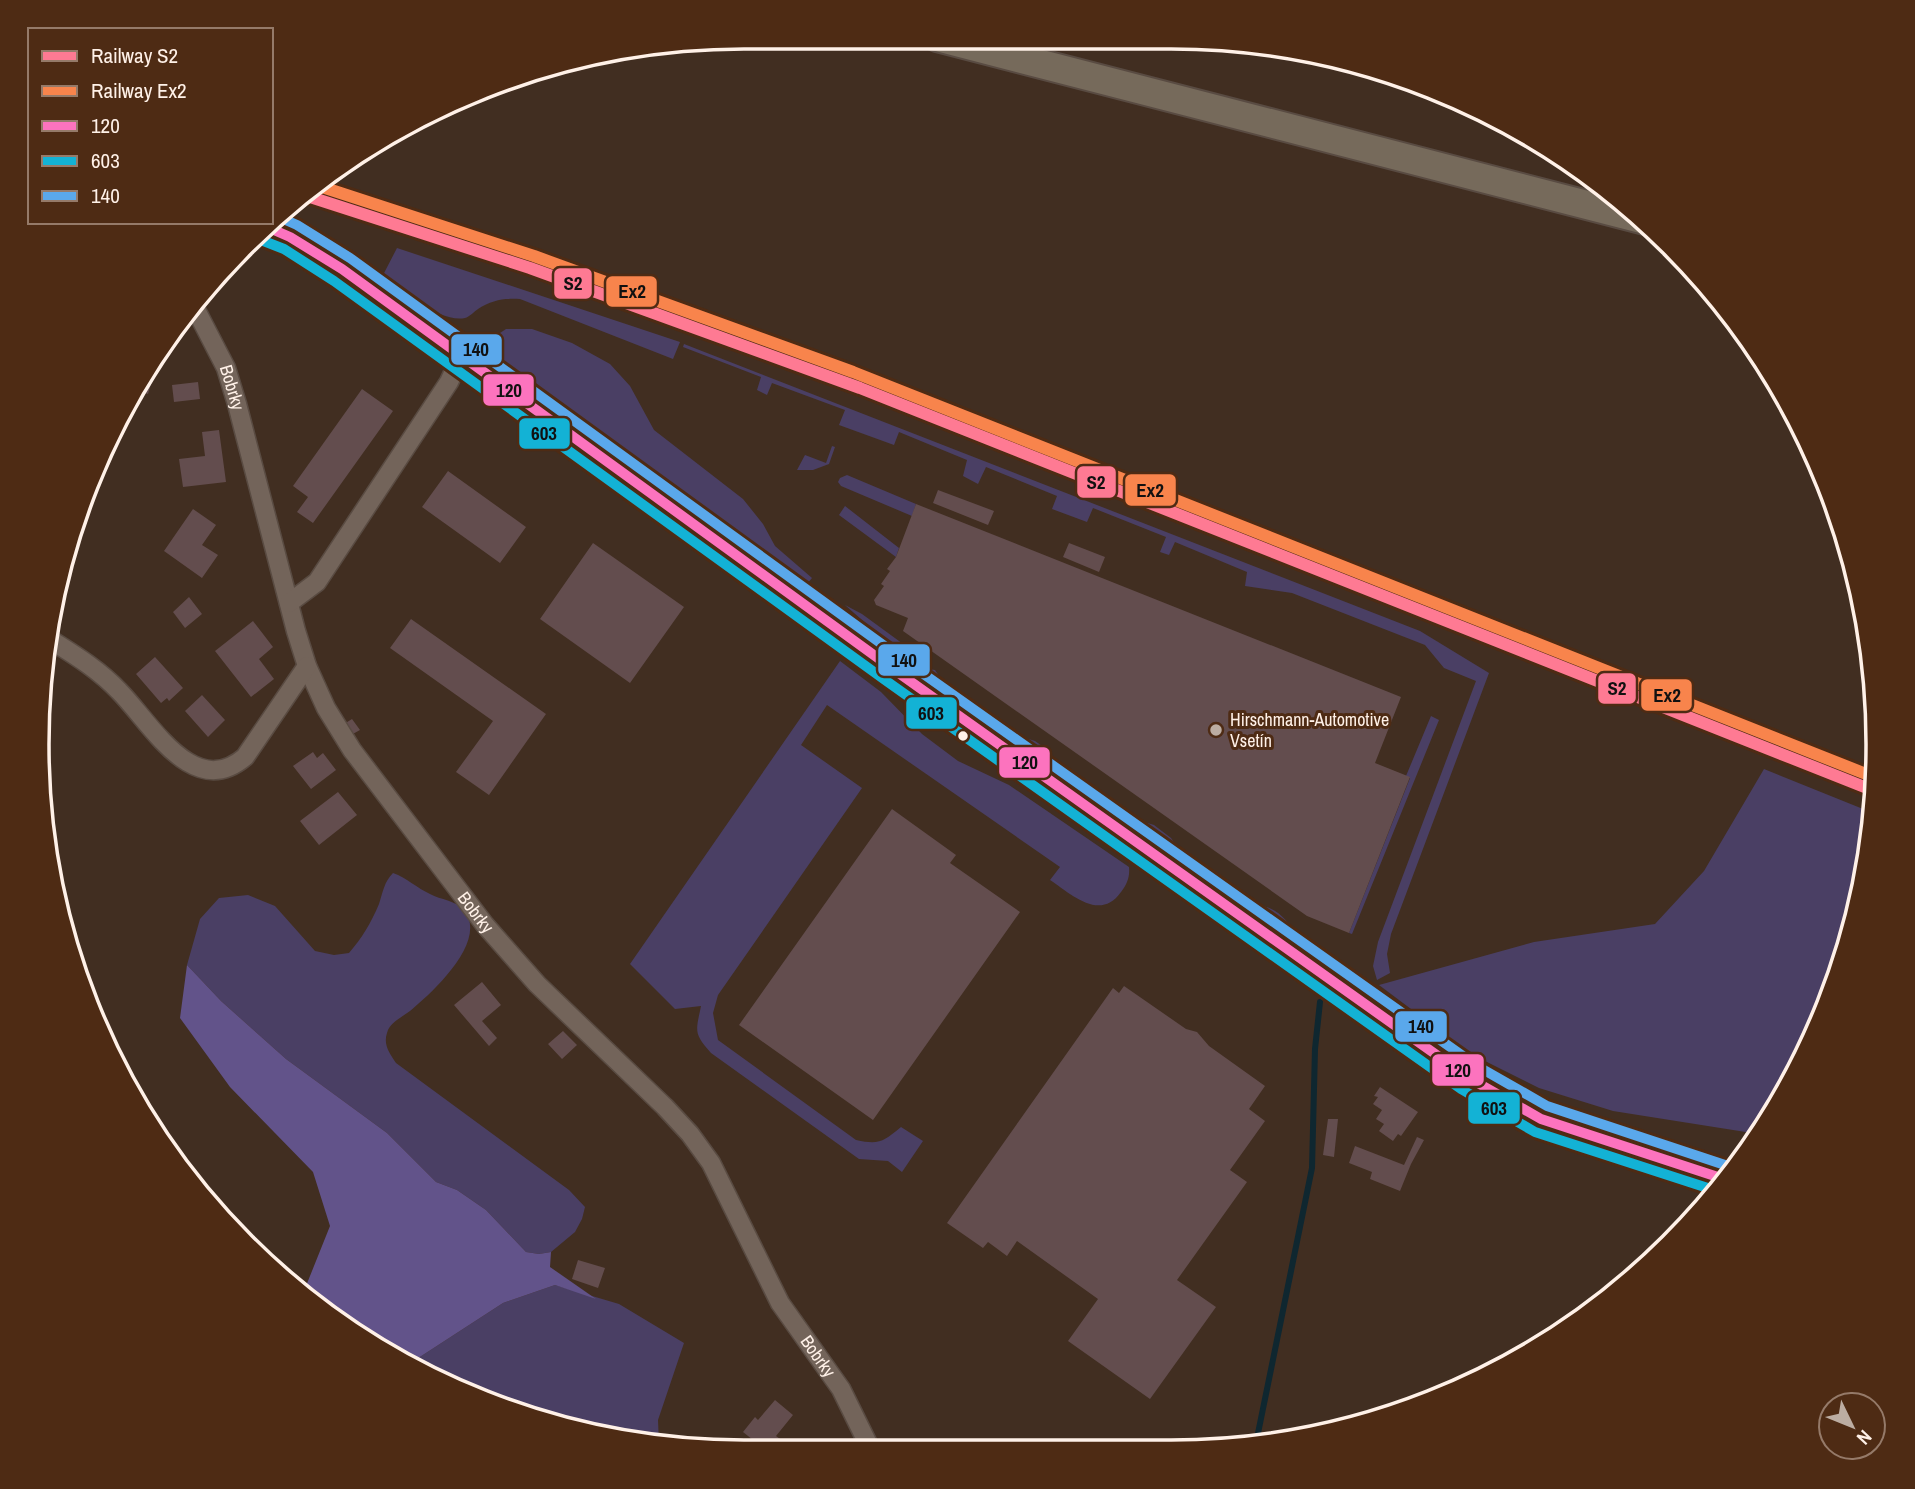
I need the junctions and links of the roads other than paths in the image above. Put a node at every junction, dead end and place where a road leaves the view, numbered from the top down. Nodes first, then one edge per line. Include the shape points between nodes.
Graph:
1 (983, 49) edge
2 (1618, 213) edge
3 (276, 231) edge
4 (198, 315) edge
5 (461, 356) junction
6 (289, 603) junction
7 (57, 644) edge
8 (307, 666) junction
9 (1715, 1176) edge
10 (866, 1440) edge

1 - 2 main road
3 - 5 street via 342,269
4 - 6 street, Bobrky via 226,368
5 - 6 street via 317,582
5 - 9 street via 1469,1078 1541,1119
6 - 8 street, Bobrky
7 - 8 street via 103,675 180,759 200,769 234,767 245,757
8 - 10 street, Bobrky via 352,750 485,925 537,984 690,1134 710,1163 780,1303 841,1389

